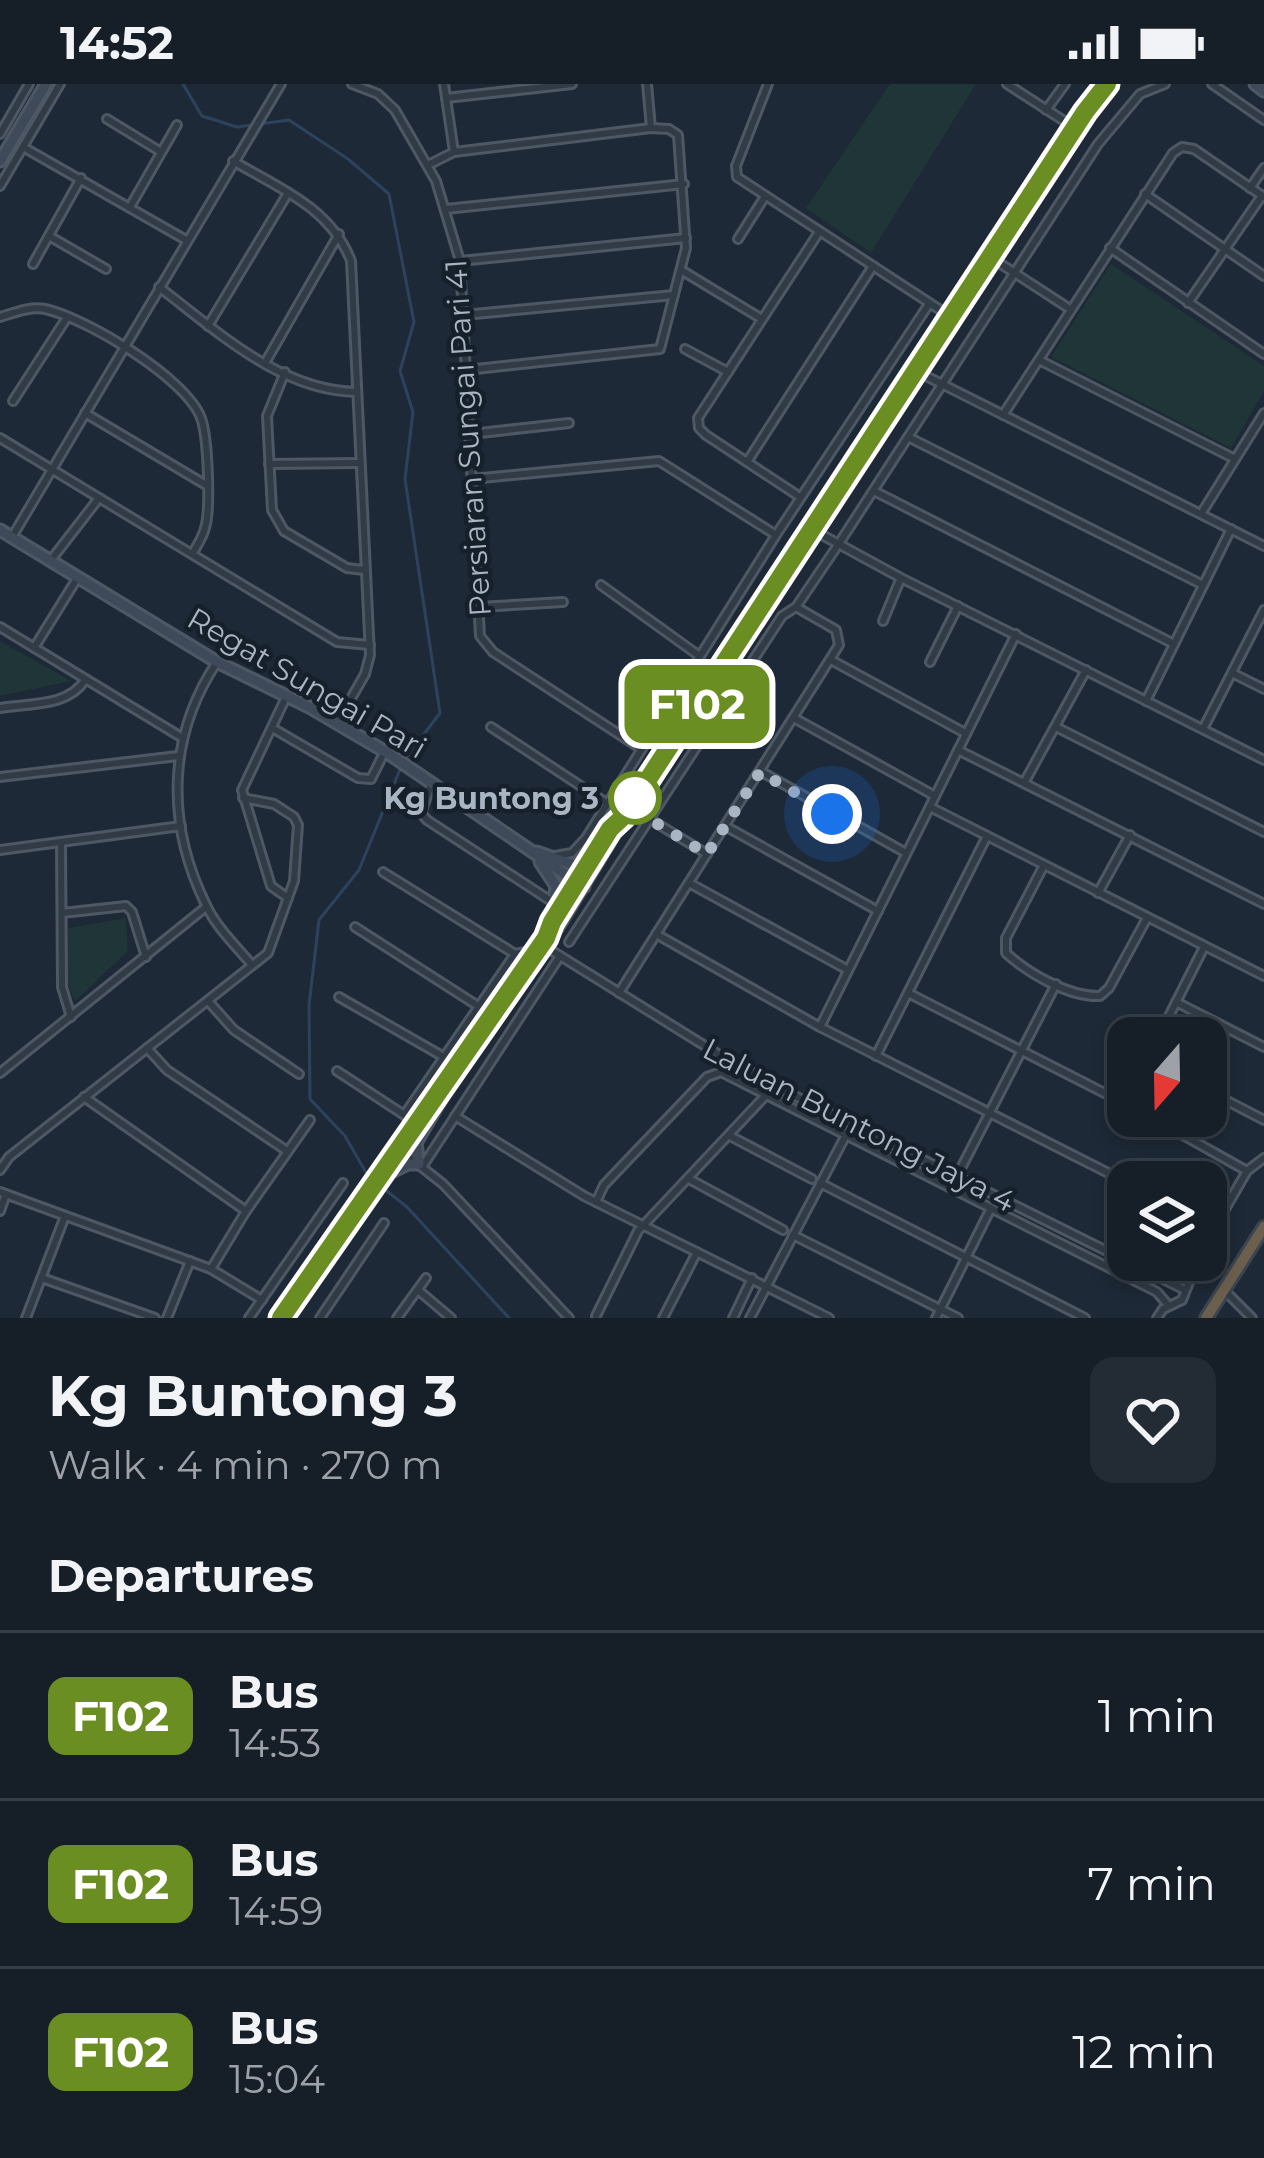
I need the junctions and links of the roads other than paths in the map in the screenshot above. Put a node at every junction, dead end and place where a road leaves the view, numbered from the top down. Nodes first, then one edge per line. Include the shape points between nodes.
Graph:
1 (29, 84) edge
2 (46, 84) edge
3 (61, 84) edge
4 (281, 84) edge
5 (352, 84) edge
6 (384, 84) edge
7 (444, 84) edge
8 (572, 84) edge
9 (647, 84) edge
10 (768, 84) edge
11 (1007, 84) edge
12 (1065, 84) edge
13 (1107, 84) edge
14 (1165, 84) edge
15 (1212, 84) edge
16 (1255, 84) edge
17 (1264, 92) edge
18 (378, 94) junction
19 (446, 98) junction
20 (1046, 110) junction
21 (4, 118) edge
22 (107, 119) dead end
23 (1264, 120) edge
24 (177, 125) dead end
25 (651, 128) junction
26 (1075, 128) junction
27 (0, 134) edge
28 (23, 147) junction
29 (160, 152) junction
30 (454, 152) junction
31 (233, 160) junction
32 (0, 161) edge
33 (428, 165) junction
34 (1264, 168) edge
35 (81, 178) junction
36 (684, 184) junction
37 (0, 186) edge
38 (1250, 188) junction
39 (288, 193) junction
40 (1145, 194) junction
41 (1263, 197) edge
42 (764, 198) junction
43 (130, 207) junction
44 (446, 209) junction
45 (819, 232) junction
46 (339, 234) junction
47 (49, 236) junction
48 (686, 238) junction
49 (738, 238) dead end
50 (186, 240) junction
51 (1110, 248) junction
52 (1226, 251) junction
53 (990, 257) junction
54 (460, 261) junction
55 (33, 264) dead end
56 (873, 266) junction
57 (106, 269) dead end
58 (681, 270) junction
59 (1016, 275) junction
60 (1264, 277) edge
61 (159, 286) junction
62 (674, 295) junction
63 (1188, 303) junction
64 (929, 304) junction
65 (1070, 309) junction
66 (464, 315) junction
67 (0, 317) edge
68 (951, 317) junction
69 (66, 319) junction
70 (762, 319) junction
71 (208, 326) junction
72 (124, 346) junction
73 (685, 349) dead end
74 (1264, 353) edge
75 (1040, 360) junction
76 (265, 363) junction
77 (466, 370) junction
78 (916, 371) junction
79 (285, 372) junction
80 (728, 372) junction
81 (944, 384) junction
82 (357, 392) junction
83 (13, 401) dead end
84 (85, 413) junction
85 (1264, 413) edge
86 (1003, 415) junction
87 (569, 423) dead end
88 (470, 434) junction
89 (908, 437) junction
90 (0, 438) edge
91 (1235, 459) junction
92 (747, 462) junction
93 (360, 463) junction
94 (269, 464) junction
95 (52, 470) junction
96 (472, 479) junction
97 (206, 485) junction
98 (874, 491) junction
99 (99, 497) junction
100 (800, 497) junction
101 (1201, 514) junction
102 (811, 529) junction
103 (1231, 529) junction
104 (0, 530) edge
105 (776, 535) junction
106 (12, 537) junction
107 (1263, 543) edge
108 (838, 545) junction
109 (193, 553) junction
110 (51, 560) junction
111 (364, 570) junction
112 (78, 577) junction
113 (901, 578) junction
114 (602, 585) dead end
115 (1203, 585) junction
116 (563, 602) dead end
117 (958, 606) junction
118 (478, 607) junction
119 (796, 607) junction
120 (1263, 613) edge
121 (883, 620) dead end
122 (0, 627) edge
123 (1016, 634) junction
124 (1174, 644) junction
125 (370, 645) junction
126 (34, 648) junction
127 (698, 656) junction
128 (830, 660) junction
129 (217, 662) junction
130 (930, 662) dead end
131 (1086, 670) junction
132 (1232, 673) junction
133 (85, 680) junction
134 (1264, 688) edge
135 (287, 695) junction
136 (1146, 701) junction
137 (0, 708) edge
138 (794, 718) junction
139 (337, 723) junction
140 (491, 727) dead end
141 (1056, 727) junction
142 (274, 729) junction
143 (1203, 729) junction
144 (966, 734) junction
145 (181, 737) junction
146 (640, 748) junction
147 (958, 750) junction
148 (387, 753) junction
149 (178, 756) junction
150 (1264, 760) edge
151 (760, 772) junction
152 (0, 777) edge
153 (432, 782) junction
154 (1024, 783) junction
155 (243, 794) junction
156 (935, 796) junction
157 (608, 804) junction
158 (930, 807) junction
159 (627, 811) junction
160 (651, 820) junction
161 (181, 826) junction
162 (725, 826) junction
163 (1264, 832) edge
164 (1130, 835) junction
165 (987, 836) junction
166 (61, 842) junction
167 (598, 848) junction
168 (0, 850) edge
169 (532, 851) junction
170 (906, 853) junction
171 (707, 854) junction
172 (552, 856) junction
173 (1044, 865) junction
174 (383, 872) dead end
175 (689, 883) junction
176 (580, 885) junction
177 (1098, 893) junction
178 (289, 898) junction
179 (556, 904) junction
180 (1264, 904) edge
181 (206, 907) junction
182 (878, 911) junction
183 (62, 913) junction
184 (1147, 918) junction
185 (355, 927) dead end
186 (656, 934) junction
187 (543, 940) junction
188 (569, 942) dead end
189 (1204, 946) junction
190 (514, 954) junction
191 (560, 956) junction
192 (146, 957) junction
193 (253, 967) junction
194 (848, 970) junction
195 (1264, 976) edge
196 (1056, 984) junction
197 (619, 993) junction
198 (908, 993) junction
199 (339, 998) dead end
200 (208, 1001) junction
201 (1176, 1002) junction
202 (478, 1006) junction
203 (71, 1017) junction
204 (1168, 1017) edge
205 (820, 1027) junction
206 (147, 1048) junction
207 (1264, 1048) edge
208 (1021, 1051) junction
209 (876, 1056) junction
210 (444, 1057) junction
211 (0, 1058) edge
212 (3, 1070) edge
213 (338, 1071) dead end
214 (299, 1074) dead end
215 (450, 1076) junction
216 (769, 1093) junction
217 (1107, 1093) edge
218 (84, 1096) junction
219 (1227, 1101) edge
220 (405, 1114) junction
221 (989, 1114) junction
222 (455, 1116) junction
223 (310, 1120) dead end
224 (1264, 1120) edge
225 (418, 1124) junction
226 (847, 1133) junction
227 (730, 1136) junction
228 (1186, 1137) edge
229 (400, 1150) junction
230 (287, 1151) junction
231 (1264, 1158) edge
232 (420, 1165) junction
233 (0, 1170) edge
234 (1247, 1171) junction
235 (1107, 1173) edge
236 (957, 1176) junction
237 (380, 1177) junction
238 (689, 1179) junction
239 (816, 1181) junction
240 (343, 1183) dead end
241 (3, 1193) edge
242 (1227, 1199) edge
243 (596, 1202) junction
244 (992, 1208) junction
245 (0, 1211) edge
246 (246, 1211) junction
247 (65, 1216) junction
248 (384, 1223) dead end
249 (645, 1225) junction
250 (1264, 1227) edge
251 (784, 1229) dead end
252 (793, 1235) junction
253 (697, 1251) junction
254 (966, 1258) junction
255 (190, 1261) junction
256 (211, 1269) junction
257 (42, 1278) junction
258 (425, 1278) dead end
259 (752, 1278) junction
260 (1189, 1281) edge
261 (766, 1286) junction
262 (418, 1290) junction
263 (1185, 1290) junction
264 (1224, 1290) junction
265 (262, 1300) junction
266 (1168, 1305) junction
267 (940, 1309) junction
268 (596, 1316) edge
269 (26, 1318) edge
270 (155, 1318) edge
271 (167, 1318) edge
272 (249, 1318) edge
273 (280, 1318) edge
274 (320, 1318) edge
275 (398, 1318) edge
276 (452, 1318) edge
277 (569, 1318) edge
278 (663, 1318) edge
279 (734, 1318) edge
280 (750, 1318) edge
281 (829, 1318) edge
282 (936, 1318) edge
283 (958, 1318) edge
284 (1085, 1318) edge
285 (1156, 1318) edge
286 (1206, 1318) edge
287 (1252, 1318) edge

1 - 21 street
2 - 32 main road
3 - 28 street
4 - 31 street
5 - 18 street
6 - 18 street
7 - 19 street
8 - 19 street
9 - 25 street
10 - 42 street via 736,166 737,177
11 - 20 street
12 - 20 street
13 - 26 main road
14 - 59 street via 1140,94 1115,119
15 - 23 street
16 - 17 main road
18 - 33 street, Persiaran Sungai Pari 41
19 - 30 street
20 - 26 street
21 - 27 street
22 - 29 street
24 - 29 street
25 - 30 street
25 - 36 street via 678,135
26 - 53 main road
28 - 35 street
28 - 37 street
29 - 43 street
30 - 33 street
31 - 39 street
31 - 50 street
33 - 44 street, Persiaran Sungai Pari 41
34 - 38 street
35 - 43 street
35 - 47 street
36 - 44 street
36 - 48 street
38 - 40 street via 1182,147
38 - 41 street
39 - 46 street
39 - 71 street
40 - 51 street
40 - 52 street
41 - 52 street
42 - 45 street
42 - 49 street
43 - 50 street
44 - 54 street, Persiaran Sungai Pari 41
45 - 56 street
45 - 70 street
46 - 76 street
46 - 82 street via 351,261
47 - 55 street
47 - 57 street
48 - 54 street
48 - 58 street
50 - 61 street
51 - 63 street
51 - 65 street
52 - 60 street
52 - 63 street
53 - 59 street
53 - 68 main road
54 - 66 street, Persiaran Sungai Pari 41
56 - 64 street
56 - 92 street
58 - 62 street
58 - 70 street
59 - 65 street
59 - 81 street
61 - 71 street
61 - 72 street
62 - 66 street
62 - 77 street via 660,349
63 - 74 street
64 - 68 street
64 - 100 street
65 - 75 street
66 - 77 street, Persiaran Sungai Pari 41
67 - 69 street via 38,308
68 - 78 main road
69 - 72 street
69 - 83 street
70 - 80 street
71 - 76 street
72 - 84 street
72 - 97 street via 153,363 196,410
73 - 80 street
75 - 86 street
75 - 91 street
76 - 79 street
77 - 88 street, Persiaran Sungai Pari 41
78 - 81 street
78 - 102 main road
79 - 82 street
79 - 94 street via 267,416
80 - 92 street via 699,428
81 - 86 street
81 - 89 street
82 - 93 street
84 - 95 street
84 - 97 street
85 - 91 street
86 - 101 street
87 - 88 street
88 - 96 street, Persiaran Sungai Pari 41
89 - 98 street
89 - 115 street
90 - 95 street
91 - 101 street
92 - 100 street
93 - 94 street
93 - 111 street
94 - 111 street via 272,510 284,531 346,568
95 - 99 street
95 - 106 street
96 - 105 street via 659,461
96 - 118 street, Persiaran Sungai Pari 41
97 - 109 street via 206,528
98 - 108 street
98 - 124 street
99 - 109 street
99 - 110 street
100 - 105 street
101 - 103 street
102 - 108 street
102 - 159 main road
103 - 107 street
103 - 115 street
104 - 106 main road, Regat Sungai Pari
105 - 127 street
106 - 110 main road, Regat Sungai Pari
108 - 113 street
108 - 119 street
109 - 125 street via 337,642
110 - 112 main road, Regat Sungai Pari
111 - 125 street
112 - 126 street
112 - 129 main road, Regat Sungai Pari
113 - 117 street
113 - 121 street
114 - 127 street
115 - 124 street
116 - 118 street
117 - 123 street
117 - 130 street
118 - 146 street, Persiaran Sungai Pari 41 via 485,646
119 - 128 street via 836,630
119 - 160 street via 782,616
120 - 132 street
122 - 126 street
123 - 131 street
123 - 144 street
124 - 136 street
125 - 139 street via 365,674
126 - 133 street
127 - 146 street
128 - 138 street
128 - 144 street
129 - 135 main road, Regat Sungai Pari
129 - 145 street
131 - 136 street
131 - 141 street
132 - 134 street
132 - 143 street
133 - 137 street via 66,698
133 - 145 street
135 - 139 main road, Regat Sungai Pari
135 - 142 street
136 - 143 street
138 - 151 street
138 - 156 street
139 - 148 main road, Regat Sungai Pari
140 - 157 street
141 - 154 street
141 - 163 street
142 - 148 street via 358,778 371,779
142 - 155 street
143 - 150 street
144 - 147 street
145 - 149 street
146 - 157 street
147 - 154 street
147 - 156 street
148 - 153 main road, Regat Sungai Pari
149 - 152 street
149 - 161 street
151 - 162 street
151 - 170 street
153 - 169 main road, Regat Sungai Pari
153 - 179 street via 421,806 427,820
154 - 164 street
155 - 178 street via 267,878
155 - 178 street via 274,804 298,825
156 - 158 street
157 - 172 street via 576,851
158 - 165 street
158 - 170 street
159 - 160 street
159 - 167 main road
159 - 176 main road
160 - 171 street
160 - 188 street
161 - 166 street
161 - 181 street
162 - 171 street
162 - 182 street
164 - 177 street
164 - 180 street
165 - 173 street
165 - 198 street
166 - 168 street
166 - 183 street
167 - 172 main road via 581,863
167 - 176 main road
169 - 172 main road
169 - 176 main road, Regat Sungai Pari
169 - 179 main road via 556,886
170 - 182 street
171 - 175 street
173 - 177 street
173 - 196 street via 1006,953
174 - 190 street
175 - 186 street
175 - 194 street
176 - 187 main road
177 - 184 street
178 - 193 street via 268,953
179 - 187 main road
181 - 192 street
181 - 193 street
182 - 194 street
183 - 192 street via 126,907
183 - 203 street via 62,988
184 - 189 street
184 - 196 street via 1100,996
185 - 202 street
186 - 197 street
186 - 205 street
187 - 190 street
187 - 191 street, Laluan Buntong Jaya 4
187 - 215 main road
189 - 195 street
189 - 201 street
190 - 202 street
191 - 197 street, Laluan Buntong Jaya 4
191 - 222 street
192 - 203 street
193 - 200 street
194 - 205 street
196 - 208 street
197 - 236 street, Laluan Buntong Jaya 4 via 785,1091
198 - 208 street
198 - 209 street
199 - 210 street
200 - 206 street
200 - 214 street via 234,1030
201 - 204 street
201 - 207 street
202 - 210 street
203 - 212 street
205 - 209 street
206 - 218 street
206 - 230 street
208 - 217 street
208 - 221 street
209 - 221 street
210 - 220 street
211 - 212 street
213 - 220 street
215 - 225 main road
215 - 232 main road via 416,1143
216 - 226 street
216 - 227 street
216 - 243 street via 721,1072 707,1077
218 - 233 street
218 - 246 street
219 - 224 street
220 - 225 street
221 - 235 street
221 - 236 street
222 - 232 street
222 - 243 street
223 - 230 street
225 - 229 main road
226 - 239 street
226 - 244 street
227 - 238 street
227 - 239 street
228 - 234 street
229 - 232 street
229 - 237 main road
230 - 246 street
231 - 234 street
232 - 237 main road
232 - 277 street
234 - 242 street
236 - 263 street, Laluan Buntong Jaya 4
237 - 273 main road
238 - 249 street
238 - 251 street
239 - 252 street
239 - 254 street
240 - 265 street
241 - 245 street
241 - 247 street
243 - 249 street
244 - 254 street
244 - 266 street via 1157,1292
246 - 256 street
247 - 255 street
247 - 257 street
248 - 274 street
249 - 253 street
249 - 268 street
250 - 264 highway
252 - 261 street
252 - 267 street
253 - 259 street
253 - 278 street
254 - 267 street
254 - 284 street
255 - 256 street
255 - 271 street
256 - 265 street
257 - 269 street
257 - 270 street
258 - 262 street
259 - 261 street
259 - 279 street
260 - 263 street
261 - 280 street
261 - 281 street
262 - 275 street
262 - 276 street
263 - 266 street
264 - 286 highway
264 - 287 street
265 - 272 street
266 - 285 street
267 - 282 street
267 - 283 street

